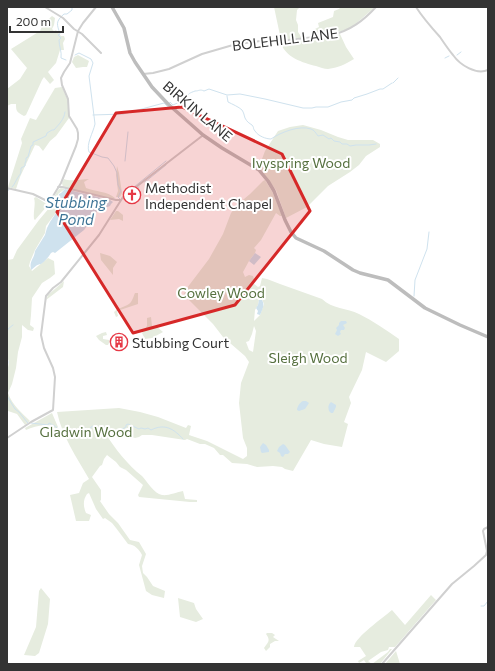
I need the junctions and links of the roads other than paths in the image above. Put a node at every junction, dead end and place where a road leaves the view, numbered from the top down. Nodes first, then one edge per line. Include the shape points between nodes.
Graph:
1 (45, 7) edge
2 (96, 7) edge
3 (112, 7) edge
4 (376, 7) edge
5 (416, 7) edge
6 (78, 31) junction
7 (101, 53) dead end
8 (488, 70) edge
9 (143, 74) junction
10 (203, 135) junction
11 (61, 183) junction
12 (58, 187) junction
13 (62, 187) junction
14 (7, 188) edge
15 (116, 200) junction
16 (121, 200) junction
17 (118, 205) junction
18 (488, 337) edge
19 (7, 438) edge
20 (488, 527) edge
21 (382, 664) edge

1 - 6 street
2 - 6 street
3 - 9 street, BIRKIN LANE via 124,28 130,53
4 - 9 street, BOLEHILL LANE via 352,28 340,33 233,44 173,67
5 - 8 street via 454,57 475,72
6 - 7 street
6 - 11 street via 70,63 61,79 68,99 69,116 77,129 78,139
9 - 10 street, BIRKIN LANE via 156,92
10 - 16 street
10 - 18 street, BIRKIN LANE via 259,170 274,191 288,226 296,238 324,251 360,274 388,280 425,308
11 - 12 street
11 - 13 street
12 - 13 street
12 - 14 street via 50,201
13 - 15 street
15 - 16 street
15 - 17 street
16 - 17 street
17 - 19 street via 99,235 61,282 46,296 41,335 55,377 53,410
20 - 21 street via 484,528 483,533 486,555 452,584

